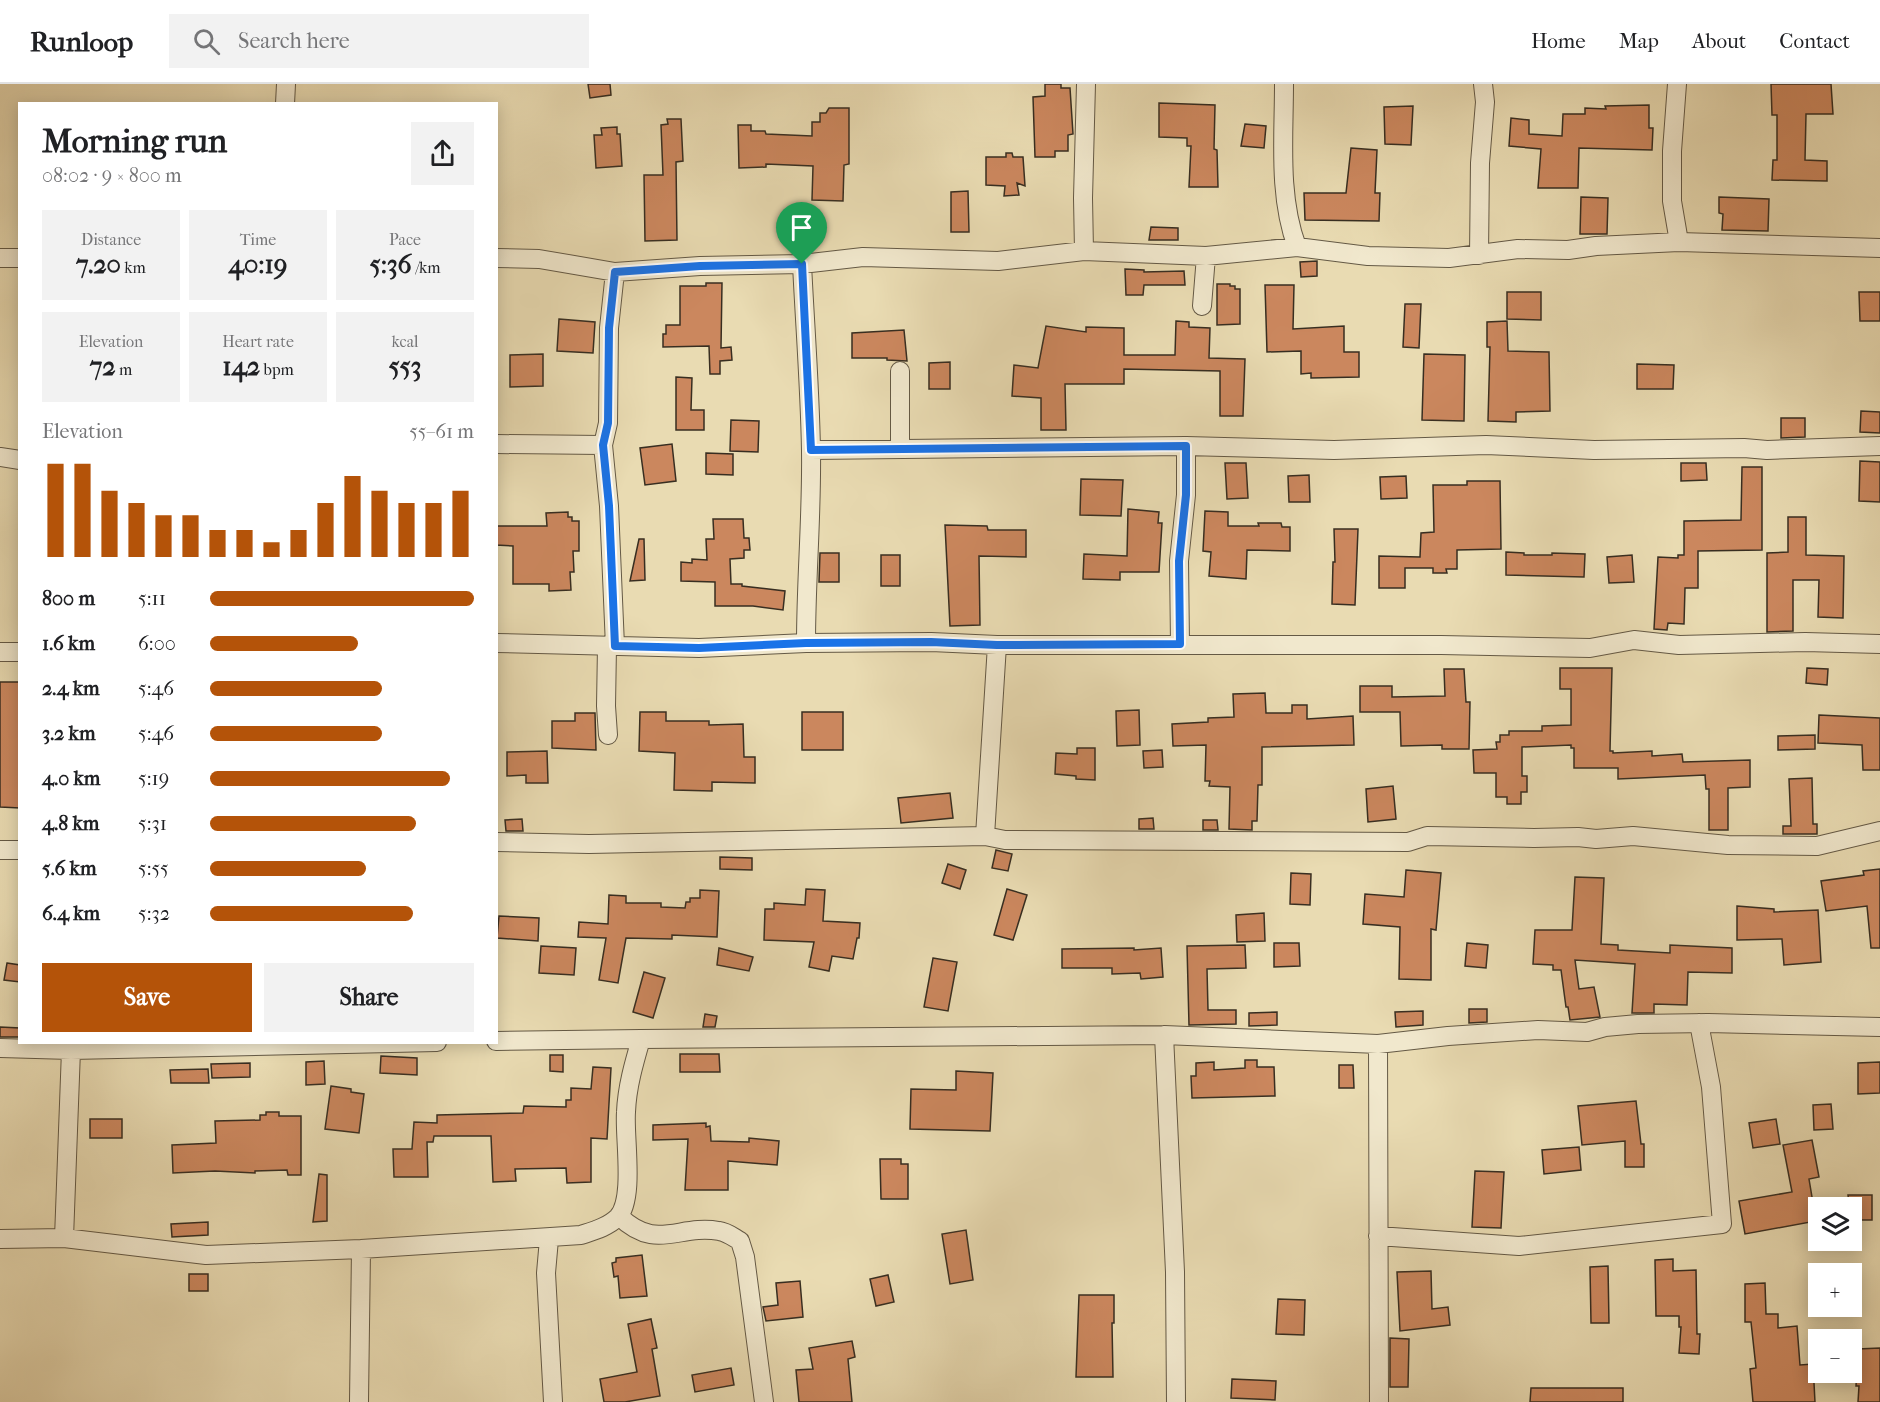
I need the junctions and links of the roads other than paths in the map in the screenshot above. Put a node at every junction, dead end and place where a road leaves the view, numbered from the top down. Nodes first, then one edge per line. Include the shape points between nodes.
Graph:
1 (286, 84) edge
2 (1086, 84) edge
3 (1284, 84) edge
4 (1483, 84) edge
5 (1677, 84) edge
6 (285, 102) edge
7 (1679, 242) junction
8 (1297, 247) junction
9 (1880, 248) edge
10 (1084, 252) junction
11 (1479, 255) junction
12 (1206, 256) junction
13 (0, 258) edge
14 (18, 258) edge
15 (498, 258) edge
16 (802, 264) junction
17 (615, 272) junction
18 (1202, 306) dead end
19 (900, 371) dead end
20 (498, 444) edge
21 (603, 445) junction
22 (1186, 446) junction
23 (1880, 446) edge
24 (900, 449) junction
25 (811, 450) junction
26 (0, 457) edge
27 (18, 460) edge
28 (498, 643) edge
29 (806, 643) junction
30 (1180, 644) junction
31 (1880, 644) edge
32 (997, 645) junction
33 (611, 646) junction
34 (0, 652) edge
35 (18, 652) edge
36 (608, 735) dead end
37 (1880, 831) edge
38 (985, 836) junction
39 (498, 842) edge
40 (0, 850) edge
41 (18, 850) edge
42 (1699, 1023) junction
43 (1880, 1027) edge
44 (1164, 1035) junction
45 (640, 1039) junction
46 (498, 1041) edge
47 (327, 1044) edge
48 (1378, 1044) junction
49 (272, 1045) edge
50 (0, 1048) edge
51 (71, 1050) junction
52 (619, 1216) junction
53 (1378, 1236) junction
54 (64, 1238) junction
55 (0, 1239) edge
56 (549, 1239) junction
57 (361, 1249) junction
58 (359, 1402) edge
59 (553, 1402) edge
60 (764, 1402) edge
61 (1176, 1402) edge
62 (1379, 1402) edge

1 - 6 street
2 - 10 street
3 - 8 street via 1284,182 1289,227
4 - 11 street
5 - 7 street via 1672,201
7 - 9 street
7 - 11 street via 1568,250 1518,249
8 - 11 street via 1368,256
8 - 12 street
10 - 12 street
10 - 16 street via 998,261 863,257
12 - 18 street
13 - 14 street
15 - 17 street via 539,259
16 - 17 street
16 - 25 street
17 - 21 street via 609,328 608,423
19 - 24 street
20 - 21 street
21 - 33 street via 609,506
22 - 23 street via 1334,450 1486,446 1767,450
22 - 24 street
22 - 30 street via 1179,561
24 - 25 street
25 - 29 street
26 - 27 street
28 - 33 street
29 - 32 street
29 - 33 street via 699,648
30 - 31 street via 1590,648 1634,640 1679,645
30 - 32 street
32 - 38 street
33 - 36 street
34 - 35 street
37 - 38 street via 1817,846 1728,845 1633,836 1427,836 1408,842 1005,840
38 - 39 street via 589,844
40 - 41 street
42 - 43 street
42 - 48 street via 1638,1024 1587,1032 1538,1030 1459,1035
42 - 53 street via 1711,1087 1722,1224 1519,1246
44 - 45 street
44 - 48 street
44 - 61 street via 1175,1272
45 - 46 street
45 - 52 street via 626,1112 628,1174
47 - 49 street
48 - 53 street
49 - 51 street
50 - 51 street
51 - 54 street
52 - 56 street via 602,1228
52 - 60 street via 648,1235 706,1230 726,1233 740,1241
53 - 62 street
54 - 55 street
54 - 57 street via 206,1255
56 - 57 street
56 - 59 street via 546,1273
57 - 58 street

